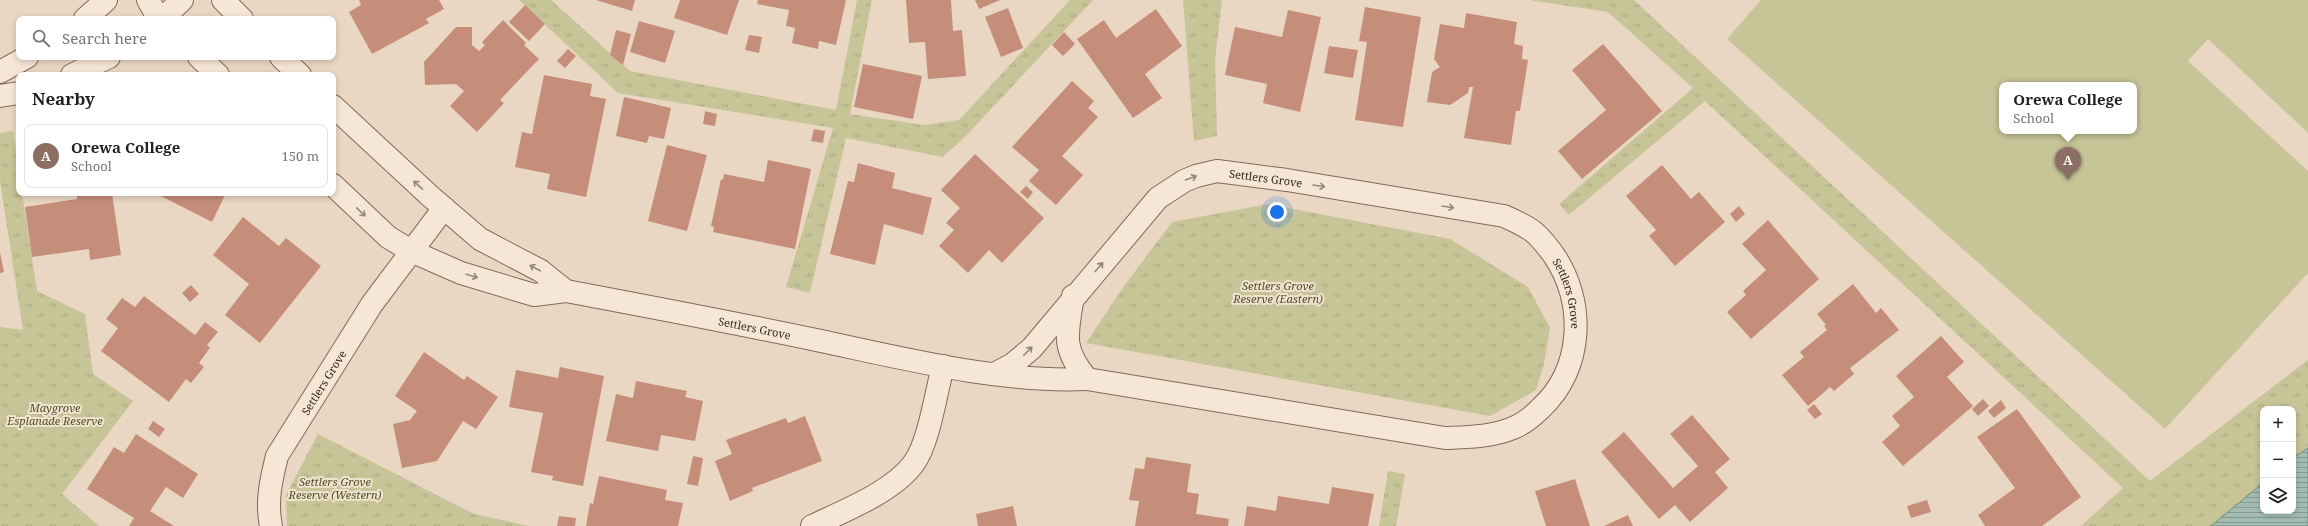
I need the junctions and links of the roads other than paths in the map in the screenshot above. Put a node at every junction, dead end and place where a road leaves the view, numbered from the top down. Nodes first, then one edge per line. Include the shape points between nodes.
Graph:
1 (106, 0) edge
2 (148, 0) edge
3 (182, 0) edge
4 (223, 0) edge
5 (88, 16) edge
6 (158, 16) edge
7 (163, 16) edge
8 (239, 16) edge
9 (22, 60) edge
10 (103, 60) edge
11 (202, 60) edge
12 (284, 60) edge
13 (0, 72) edge
14 (78, 72) edge
15 (215, 72) edge
16 (297, 72) edge
17 (16, 93) edge
18 (0, 96) edge
19 (336, 109) edge
20 (336, 188) edge
21 (444, 208) junction
22 (411, 251) junction
23 (566, 291) junction
24 (1073, 296) junction
25 (943, 366) junction
26 (996, 373) junction
27 (1087, 379) junction
28 (271, 526) edge
29 (812, 526) edge

1 - 5 street
2 - 6 street
3 - 7 street
4 - 8 street
9 - 13 street
10 - 14 street
11 - 15 street
12 - 16 street
17 - 18 street
21 -> 19 street, Settlers Grove
20 -> 22 street, Settlers Grove via 388,237
21 - 22 street, Settlers Grove
23 -> 21 street, Settlers Grove via 541,271 480,239
22 -> 23 street, Settlers Grove via 462,273 534,295
22 - 28 street, Settlers Grove via 372,304 277,456 270,483
23 - 25 street, Settlers Grove
26 -> 24 street, Settlers Grove via 1024,355
24 - 27 street via 1068,327 1068,350
24 -> 27 street, Settlers Grove via 1158,198 1184,181 1217,171 1504,216 1525,226 1541,238 1561,266 1569,281 1573,298 1576,337 1573,357 1553,397 1514,428 1492,435 1444,438
25 - 26 street, Settlers Grove
25 - 29 street via 925,438 914,463 893,483
26 - 27 street, Settlers Grove via 1053,380

